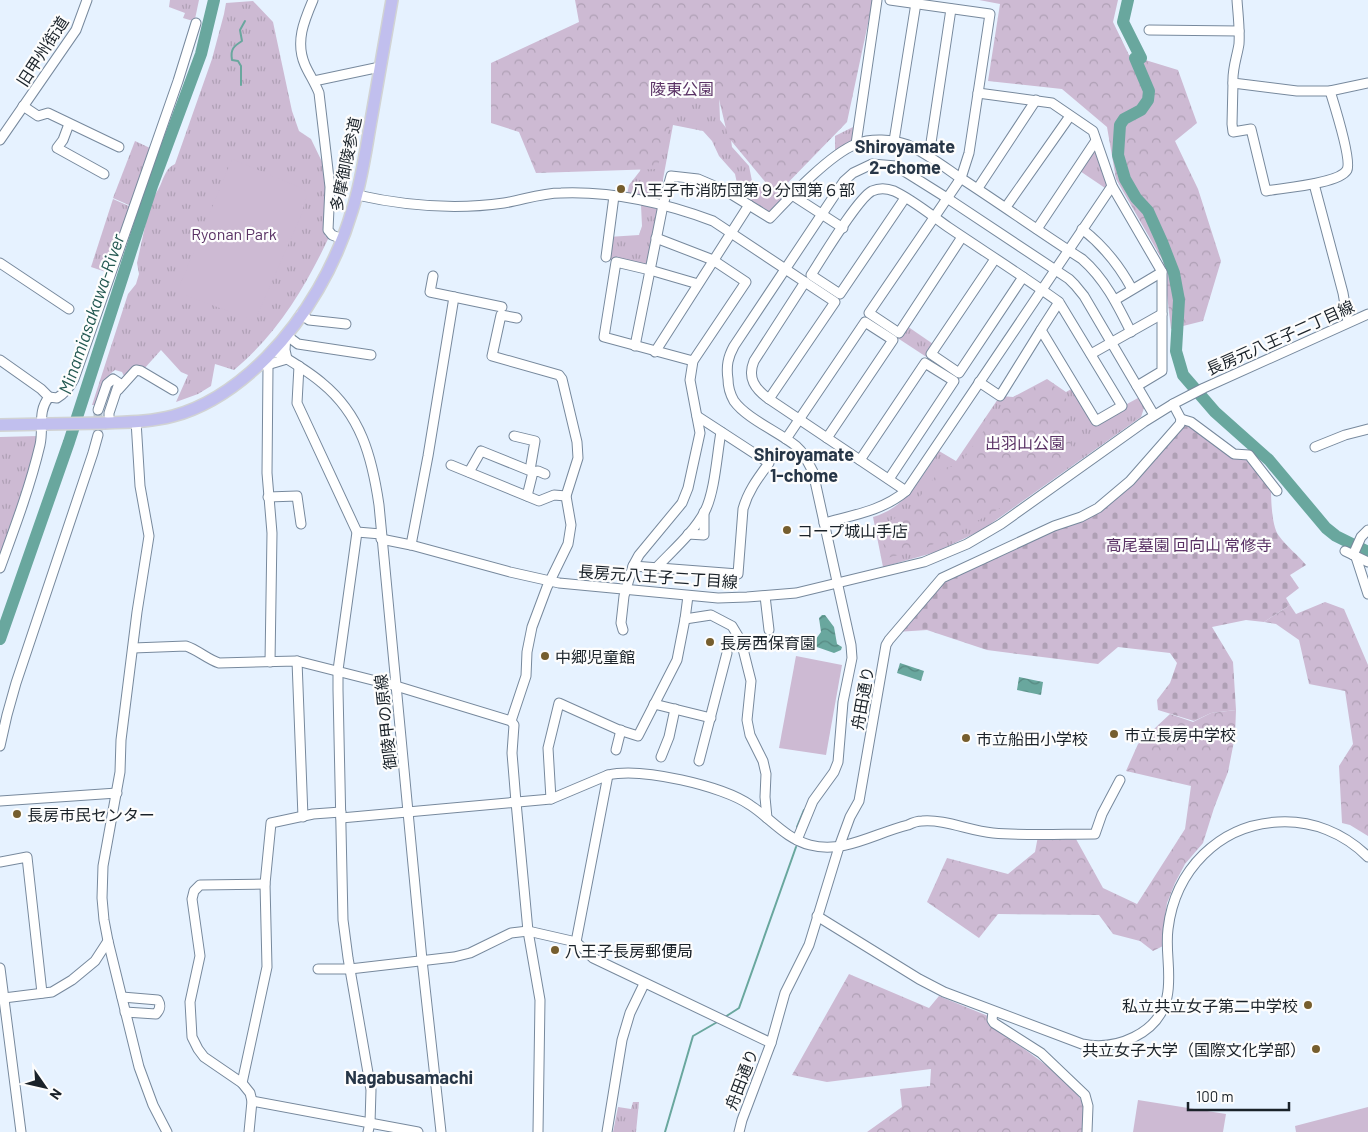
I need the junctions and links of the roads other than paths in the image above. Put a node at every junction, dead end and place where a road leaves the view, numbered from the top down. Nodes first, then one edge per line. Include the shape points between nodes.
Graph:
1 (87, 0) edge
2 (313, 0) edge
3 (392, 0) edge
4 (877, 0) edge
5 (890, 0) edge
6 (1237, 0) edge
7 (916, 3) junction
8 (951, 9) junction
9 (196, 23) dead end
10 (1149, 30) dead end
11 (1239, 31) junction
12 (380, 67) junction
13 (314, 81) junction
14 (1233, 83) junction
15 (1368, 83) edge
16 (1330, 91) junction
17 (978, 93) junction
18 (1036, 100) junction
19 (24, 106) junction
20 (1070, 116) junction
21 (69, 124) junction
22 (0, 140) edge
23 (894, 141) junction
24 (1095, 142) junction
25 (856, 144) junction
26 (118, 147) dead end
27 (929, 156) junction
28 (104, 174) dead end
29 (961, 178) junction
30 (1314, 184) junction
31 (1112, 186) junction
32 (978, 188) junction
33 (357, 194) junction
34 (792, 195) junction
35 (614, 196) junction
36 (905, 198) junction
37 (947, 198) junction
38 (663, 205) junction
39 (749, 206) junction
40 (1006, 207) junction
41 (821, 214) junction
42 (934, 217) junction
43 (843, 228) junction
44 (1037, 229) junction
45 (1082, 229) junction
46 (731, 232) junction
47 (962, 237) junction
48 (656, 238) junction
49 (342, 239) junction
50 (1068, 250) junction
51 (606, 257) dead end
52 (995, 258) junction
53 (713, 260) junction
54 (0, 263) edge
55 (785, 269) junction
56 (1054, 269) junction
57 (650, 270) junction
58 (1162, 272) junction
59 (433, 276) dead end
60 (1023, 278) junction
61 (806, 282) junction
62 (698, 284) junction
63 (1041, 289) junction
64 (1132, 289) junction
65 (454, 297) junction
66 (1114, 300) junction
67 (1059, 302) junction
68 (502, 307) dead end
69 (69, 309) dead end
70 (301, 314) junction
71 (1162, 314) junction
72 (1368, 314) edge
73 (518, 318) dead end
74 (1348, 322) junction
75 (346, 324) dead end
76 (1041, 330) junction
77 (1131, 332) junction
78 (286, 335) junction
79 (1111, 343) junction
80 (635, 346) junction
81 (273, 350) junction
82 (655, 352) junction
83 (371, 354) dead end
84 (1091, 354) junction
85 (287, 359) junction
86 (0, 360) edge
87 (694, 361) junction
88 (265, 363) junction
89 (298, 366) junction
90 (251, 372) junction
91 (267, 375) junction
92 (979, 382) junction
93 (1137, 386) junction
94 (174, 390) dead end
95 (117, 391) junction
96 (49, 397) junction
97 (769, 399) junction
98 (1173, 404) junction
99 (98, 410) tunnel mouth
100 (1154, 415) junction
101 (697, 416) junction
102 (799, 419) junction
103 (1181, 419) junction
104 (136, 422) junction
105 (107, 423) junction
106 (45, 424) junction
107 (0, 425) edge
108 (1368, 429) edge
109 (721, 432) junction
110 (98, 435) tunnel mouth
111 (514, 436) dead end
112 (828, 438) junction
113 (786, 439) junction
114 (1315, 446) dead end
115 (860, 460) junction
116 (451, 465) dead end
117 (532, 471) junction
118 (469, 472) junction
119 (545, 474) dead end
120 (889, 479) junction
121 (906, 491) junction
122 (1277, 491) dead end
123 (527, 496) junction
124 (566, 496) junction
125 (268, 497) junction
126 (704, 511) junction
127 (824, 523) junction
128 (301, 524) dead end
129 (1368, 530) edge
130 (358, 532) junction
131 (688, 534) junction
132 (381, 536) junction
133 (411, 545) junction
134 (1352, 554) junction
135 (1368, 562) edge
136 (633, 566) junction
137 (657, 567) junction
138 (0, 568) edge
139 (550, 581) junction
140 (837, 583) junction
141 (625, 590) junction
142 (1368, 594) edge
143 (688, 596) junction
144 (765, 596) junction
145 (685, 619) junction
146 (778, 623) dead end
147 (623, 630) dead end
148 (132, 648) junction
149 (727, 653) dead end
150 (297, 661) junction
151 (270, 662) junction
152 (338, 670) junction
153 (396, 686) junction
154 (654, 704) junction
155 (674, 709) junction
156 (711, 718) junction
157 (511, 722) junction
158 (621, 730) junction
159 (0, 746) edge
160 (616, 750) dead end
161 (661, 757) dead end
162 (699, 761) dead end
163 (608, 775) junction
164 (1120, 780) dead end
165 (117, 793) junction
166 (551, 799) junction
167 (0, 801) edge
168 (516, 802) junction
169 (409, 813) junction
170 (341, 815) junction
171 (302, 817) junction
172 (767, 818) junction
173 (797, 840) junction
174 (839, 847) junction
175 (1368, 857) edge
176 (0, 862) edge
177 (265, 884) junction
178 (817, 916) junction
179 (528, 931) junction
180 (108, 941) junction
181 (576, 942) junction
182 (422, 960) junction
183 (0, 968) edge
184 (318, 969) dead end
185 (350, 969) junction
186 (644, 984) junction
187 (42, 993) junction
188 (122, 997) junction
189 (4, 998) junction
190 (126, 1012) junction
191 (993, 1012) junction
192 (771, 1044) junction
193 (242, 1083) junction
194 (252, 1101) junction
195 (369, 1128) edge
196 (21, 1132) edge
197 (167, 1132) edge
198 (249, 1132) edge
199 (418, 1132) edge
200 (441, 1132) edge
201 (538, 1132) edge
202 (607, 1132) edge
203 (739, 1132) edge
204 (1087, 1132) edge

1 - 19 street, 旧甲州街道 via 76,30
2 - 13 street via 300,43 304,64
3 - 12 main road, 多摩御陵参道
4 - 25 street
5 - 7 street
6 - 11 street
7 - 8 street
7 - 23 street
8 - 17 street via 990,14
8 - 27 street
9 - 96 street via 74,379 60,397
10 - 11 street
11 - 14 street
12 - 13 street
12 - 33 main road, 多摩御陵参道
13 - 49 street via 319,93 330,187 328,230
14 - 16 street via 1297,91
14 - 30 street via 1233,132 1251,130 1266,191
15 - 16 street
16 - 30 street via 1348,168 1341,176
17 - 18 street
17 - 29 street via 969,153
18 - 20 street via 1052,103
18 - 32 street
19 - 21 street via 38,116 48,113
19 - 22 street, 旧甲州街道
20 - 24 street via 1093,131
20 - 40 street
21 - 26 street
21 - 28 street via 57,148
23 - 25 street
23 - 27 street
24 - 31 street
24 - 44 street
25 - 34 street via 824,166
27 - 29 street
29 - 32 street
29 - 37 street
30 - 74 street
31 - 45 street
31 - 58 street
32 - 40 street
33 - 35 street via 437,207 504,203 559,193 592,192
33 - 49 main road, 多摩御陵参道
34 - 39 street via 770,218
34 - 41 street
35 - 38 street
35 - 51 street
36 - 42 street
36 - 43 street via 878,188 864,197
36 - 43 street via 840,294 811,274
37 - 41 street via 896,166 872,164 844,181
37 - 42 street
37 - 56 street
38 - 39 street via 671,176 698,179
38 - 46 street via 713,221
38 - 48 street
39 - 46 street
40 - 44 street
41 - 43 street
41 - 55 street
42 - 47 street
42 - 47 street via 869,313 899,333
44 - 50 street
45 - 50 street
45 - 64 street via 1111,255
46 - 53 street
46 - 55 street
47 - 52 street
48 - 53 street
48 - 57 street
49 - 70 main road, 多摩御陵参道 via 324,278
50 - 56 street
50 - 66 street via 1093,269
52 - 60 street
52 - 60 street via 931,354 959,373
53 - 62 street
53 - 87 street via 746,282
54 - 69 street
55 - 61 street
55 - 113 street via 734,346 727,370 734,400
56 - 63 street
56 - 79 street via 1076,284
57 - 62 street
57 - 80 street
57 - 80 street via 616,262 604,337
58 - 64 street
58 - 71 street
59 - 65 street via 430,292
60 - 63 street
61 - 97 street via 751,368 753,384
61 - 97 street via 835,302
62 - 82 street
63 - 67 street
63 - 92 street
64 - 66 street
65 - 68 street
65 - 133 street
66 - 77 street
67 - 76 street
67 - 84 street
70 - 75 street via 309,320
70 - 78 main road, 多摩御陵参道
71 - 77 street
71 - 93 street via 1162,371
72 - 74 street, 長房元八王子二丁目線
73 - 124 street via 501,315 492,356 562,378 578,458
74 - 98 street, 長房元八王子二丁目線
76 - 84 street via 1096,422 1122,406
76 - 92 street via 1000,396
77 - 79 street
78 - 81 main road, 多摩御陵参道
78 - 83 street via 298,344
78 - 85 street
79 - 84 street
79 - 93 street
80 - 82 street
81 - 85 street, 御陵甲の原線
81 - 88 main road, 多摩御陵参道
82 - 87 street
85 - 88 street
85 - 89 street, 御陵甲の原線
86 - 96 street
87 - 101 street via 690,380
88 - 90 main road, 多摩御陵参道
88 - 91 street
89 - 130 street via 297,403
89 - 132 street, 御陵甲の原線 via 334,394 361,432 375,473
90 - 91 street
90 - 104 main road, 多摩御陵参道 via 224,394 203,405 172,416
91 - 125 street
92 - 121 street
93 - 100 street
94 - 95 street via 136,370
95 - 99 street via 119,383 114,379 108,384
95 - 105 street
96 - 106 street via 42,410
97 - 102 street
98 - 100 street, 長房元八王子二丁目線
98 - 103 street
100 - 140 street, 長房元八王子二丁目線 via 1001,524 967,544 924,562
101 - 109 street
101 - 136 street via 700,433 682,503
102 - 112 street
102 - 112 street via 865,322 892,340
102 - 113 street
103 - 122 street via 1191,422 1234,454 1249,455
103 - 174 street, 舟田通り via 1146,465 1104,503 1081,517 1054,526 942,578 889,640 859,802 850,816
104 - 105 main road, 多摩御陵参道
104 - 148 street via 139,478 149,536
105 - 106 main road, 多摩御陵参道, bridge
106 - 107 main road, 多摩御陵参道
106 - 138 street via 32,476
108 - 114 street
109 - 126 street via 710,496
109 - 137 street via 769,463 745,501 738,574
110 - 159 street via 11,700
111 - 117 street via 535,441
112 - 115 street
113 - 127 street via 804,454 810,466
115 - 120 street
115 - 120 street via 925,363 954,381
116 - 118 street
117 - 118 street via 481,451
117 - 119 street
117 - 123 street
118 - 123 street
120 - 121 street
121 - 127 street via 879,508
123 - 124 street via 539,501
124 - 139 street via 571,525 568,544
125 - 128 street via 297,496
125 - 151 street via 272,533
126 - 131 street
126 - 131 street via 704,535
127 - 140 street
129 - 134 street
130 - 132 street, 長房元八王子二丁目線
130 - 152 street
131 - 137 street
132 - 133 street, 長房元八王子二丁目線
132 - 153 street, 御陵甲の原線
133 - 139 street, 長房元八王子二丁目線
134 - 135 street
134 - 142 street
136 - 137 street
136 - 141 street
139 - 141 street, 長房元八王子二丁目線
139 - 157 street via 532,627 526,676
140 - 144 street, 長房元八王子二丁目線 via 796,593
140 - 173 street via 852,658 843,702 838,762 813,801
141 - 143 street, 長房元八王子二丁目線
141 - 147 street
143 - 144 street, 長房元八王子二丁目線
143 - 145 street
144 - 146 street via 768,627
145 - 154 street via 677,660
145 - 172 street via 712,615 732,626 741,641 751,681 747,720 766,774
148 - 151 street via 186,646 219,663
148 - 165 street
149 - 156 street
150 - 151 street
150 - 152 street
150 - 171 street
152 - 153 street
152 - 170 street
153 - 157 street
153 - 169 street, 御陵甲の原線
154 - 155 street
154 - 158 street via 638,736
155 - 156 street
155 - 161 street via 669,738
156 - 162 street
157 - 168 street via 514,725 512,753
158 - 160 street
158 - 166 street via 559,703 548,748
163 - 166 street
163 - 172 street via 641,773 715,789 750,804
163 - 181 street
164 - 174 street via 1095,834 993,833 922,821
165 - 167 street
165 - 180 street via 102,871
166 - 168 street
168 - 169 street
168 - 179 street
169 - 170 street
169 - 182 street, 御陵甲の原線
170 - 171 street
170 - 185 street via 343,920
171 - 177 street via 270,823
172 - 173 street
173 - 174 street via 808,845
174 - 178 street, 舟田通り
175 - 191 street via 1350,842 1321,827 1267,823 1227,835 1198,860 1177,892 1168,931 1170,980 1166,1000 1158,1016 1132,1038 1092,1046
176 - 187 street via 27,857
177 - 193 street via 267,967
177 - 193 street via 200,884 192,899 200,956 190,1002 192,1037 204,1057
178 - 191 street via 919,979
178 - 192 street, 舟田通り via 803,959 785,992
179 - 181 street
179 - 182 street via 511,933 470,953
179 - 201 street via 540,1000
180 - 187 street via 95,961 72,980 52,992
180 - 188 street
181 - 186 street via 592,958
182 - 185 street
182 - 200 street, 御陵甲の原線
183 - 189 street
184 - 185 street
185 - 195 street via 372,1090
186 - 192 street
186 - 202 street via 622,1040
187 - 189 street
188 - 190 street
188 - 190 street via 158,1000 160,1004 156,1014
189 - 196 street
190 - 197 street via 145,1085
191 - 204 street via 994,1023 1042,1053 1085,1096
192 - 203 street, 舟田通り
193 - 194 street
194 - 195 street
194 - 198 street
195 - 199 street

